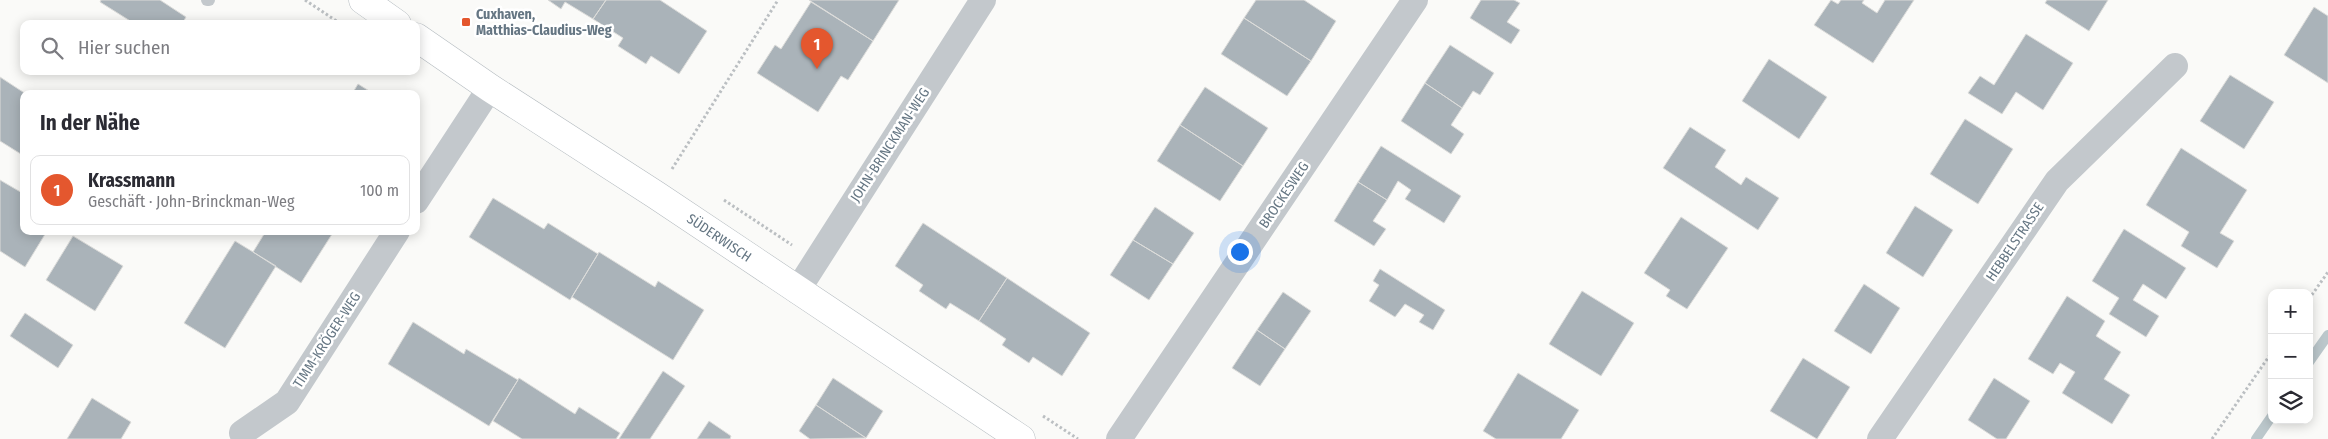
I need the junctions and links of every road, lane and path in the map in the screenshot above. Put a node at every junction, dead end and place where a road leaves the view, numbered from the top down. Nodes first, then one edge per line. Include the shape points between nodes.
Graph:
1 (305, 0) edge
2 (363, 0) edge
3 (778, 0) edge
4 (983, 0) edge
5 (1415, 0) edge
6 (335, 20) edge
7 (392, 20) edge
8 (420, 40) edge
9 (2176, 66) dead end
10 (490, 88) junction
11 (420, 195) edge
12 (656, 195) junction
13 (394, 235) edge
14 (2328, 272) edge
15 (797, 291) junction
16 (2313, 293) edge
17 (2268, 358) edge
18 (242, 433) dead end
19 (1021, 439) edge
20 (1119, 439) edge
21 (1880, 439) edge
22 (2212, 439) edge

1 - 6 path
2 - 7 street
3 - 12 path
4 - 15 street, JOHN-BRINCKMAN-WEG
5 - 20 street, BROCKESWEG
8 - 10 street, SÜDERWISCH
9 - 21 street, HEBBELSTRASSE via 2057,181
10 - 11 street
10 - 12 street, SÜDERWISCH
12 - 15 street, SÜDERWISCH
13 - 18 street, TIMM-KRÖGER-WEG via 287,402
14 - 16 path
15 - 19 street, SÜDERWISCH
17 - 22 path

